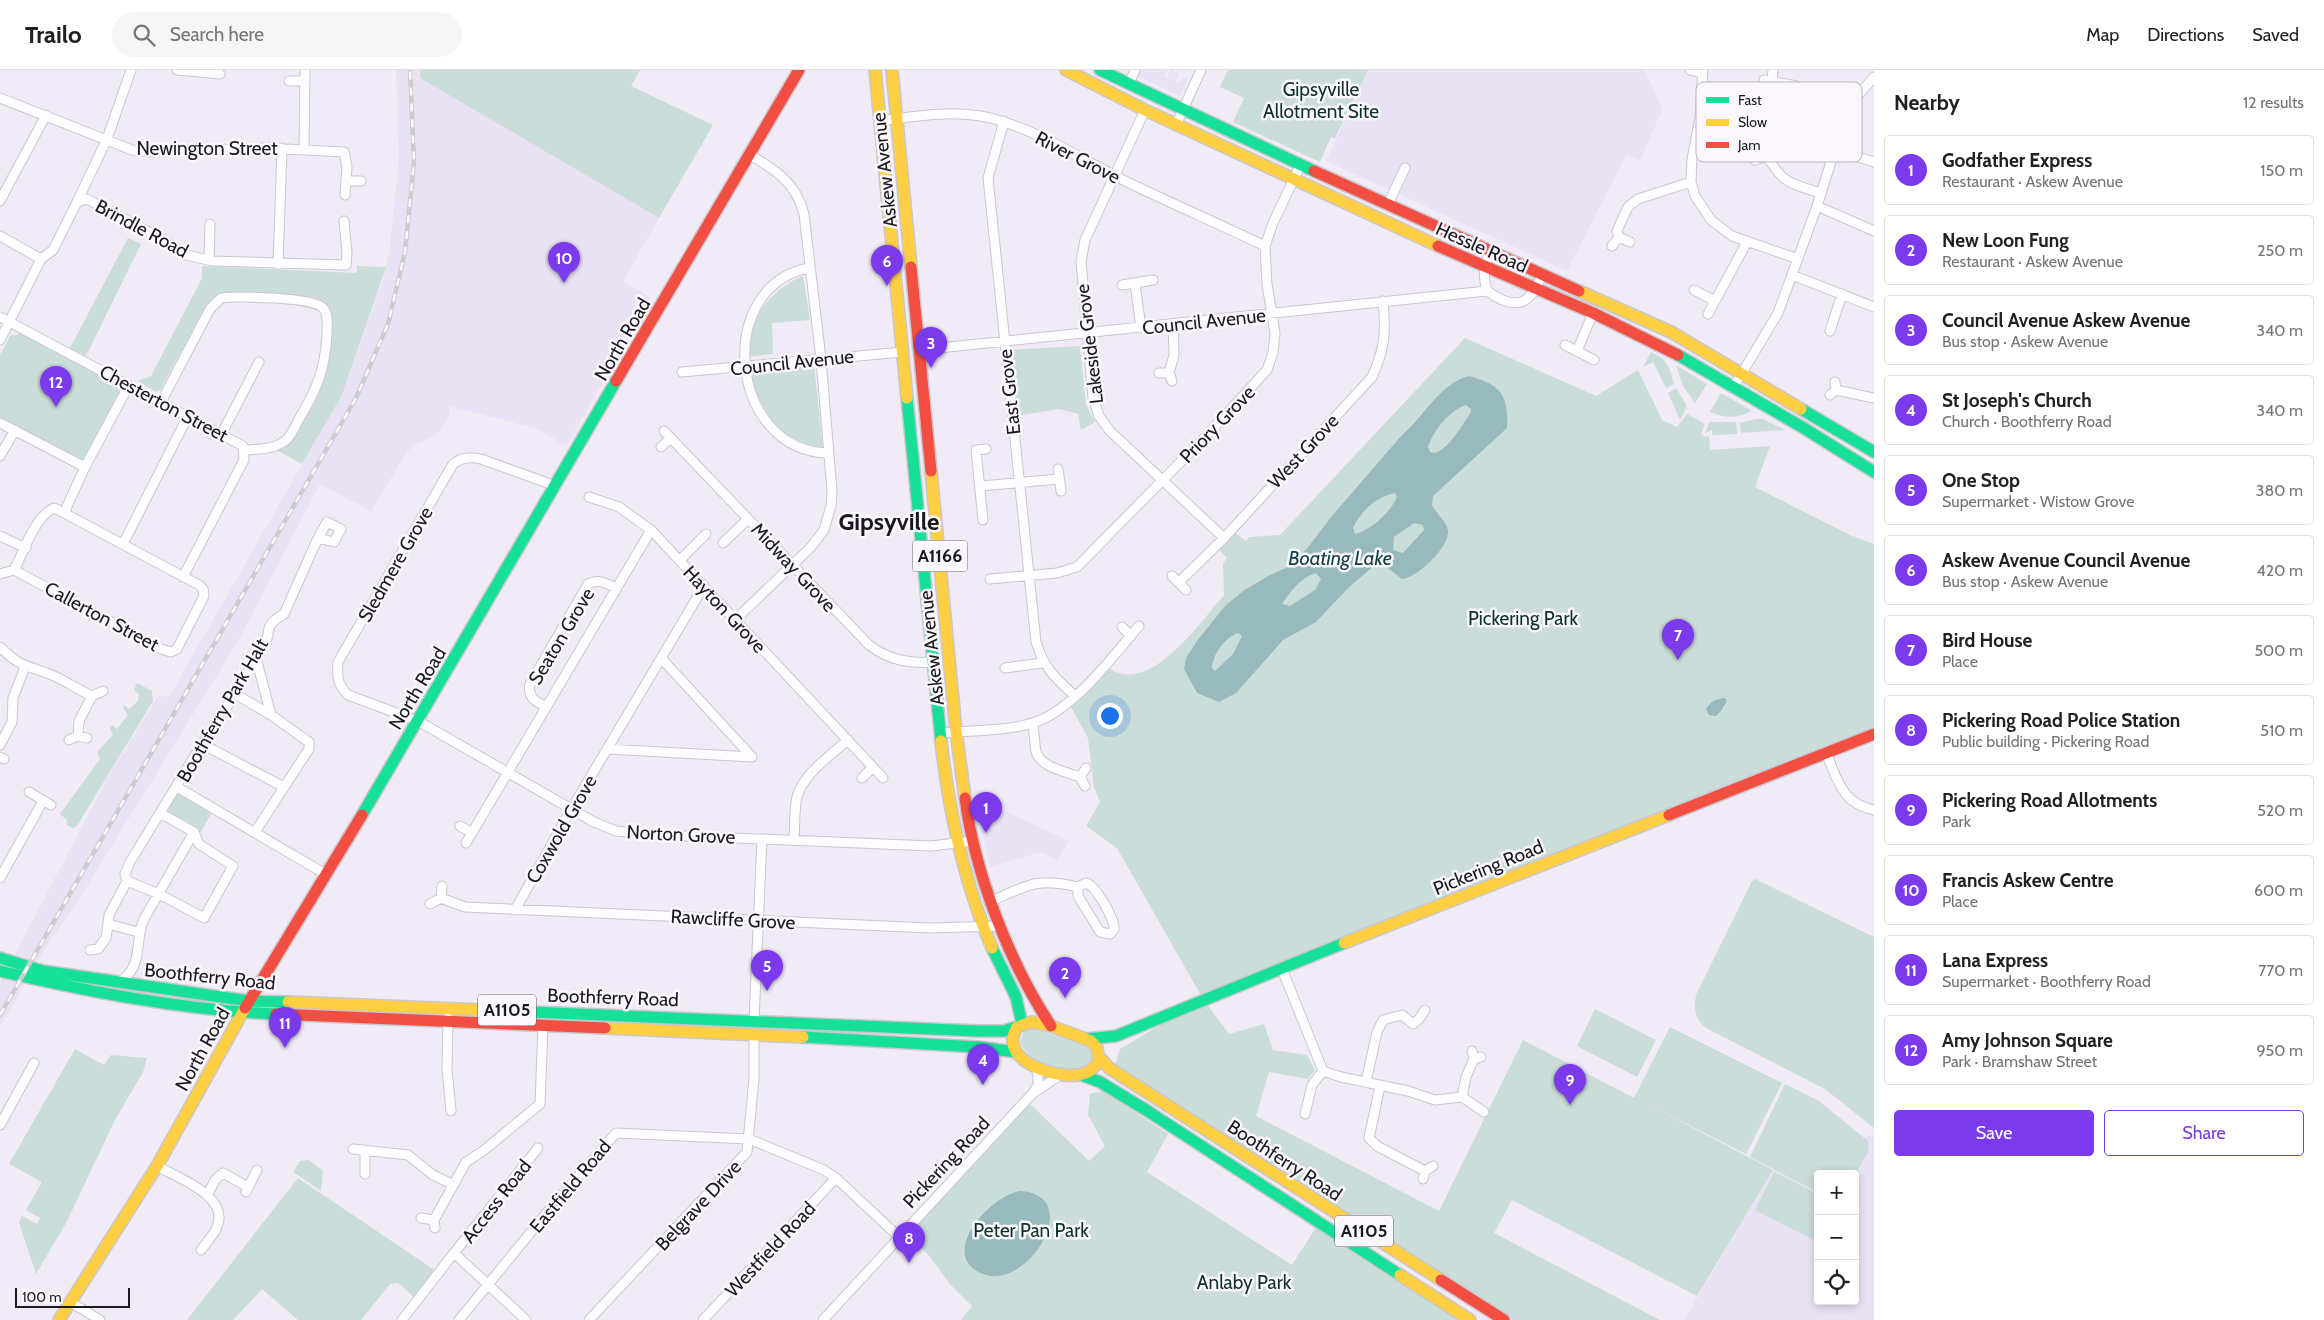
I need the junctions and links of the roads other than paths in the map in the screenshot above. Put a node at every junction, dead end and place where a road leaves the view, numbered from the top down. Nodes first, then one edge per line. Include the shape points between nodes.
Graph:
1 (131, 70) edge
2 (177, 70) edge
3 (305, 70) edge
4 (799, 70) edge
5 (875, 70) edge
6 (892, 70) edge
7 (1068, 70) edge
8 (1100, 70) edge
9 (1135, 70) edge
10 (1200, 70) edge
11 (1690, 70) edge
12 (1773, 70) edge
13 (1702, 72) edge
14 (220, 74) dead end
15 (1874, 77) edge
16 (289, 81) dead end
17 (303, 81) junction
18 (1774, 82) edge
19 (1129, 84) junction
20 (1862, 91) edge
21 (0, 98) edge
22 (1145, 110) junction
23 (1183, 110) junction
24 (46, 115) junction
25 (896, 118) junction
26 (880, 121) junction
27 (1004, 121) junction
28 (1176, 125) junction
29 (1696, 138) edge
30 (107, 139) junction
31 (282, 148) junction
32 (304, 149) junction
33 (750, 155) junction
34 (1862, 158) edge
35 (1770, 162) edge
36 (1831, 162) edge
37 (1874, 162) edge
38 (1301, 164) junction
39 (1405, 168) dead end
40 (1114, 175) junction
41 (1294, 179) junction
42 (346, 181) junction
43 (361, 181) dead end
44 (1691, 182) junction
45 (1822, 193) junction
46 (345, 195) dead end
47 (0, 202) edge
48 (78, 202) junction
49 (1388, 204) junction
50 (1817, 206) junction
51 (344, 221) dead end
52 (210, 223) dead end
53 (1874, 231) edge
54 (0, 236) edge
55 (1619, 237) junction
56 (1630, 242) dead end
57 (1747, 242) junction
58 (1266, 246) junction
59 (1612, 246) dead end
60 (1491, 251) junction
61 (42, 259) junction
62 (209, 260) junction
63 (1798, 260) junction
64 (278, 264) junction
65 (1484, 265) junction
66 (810, 268) junction
67 (1542, 274) junction
68 (1792, 275) junction
69 (1153, 280) dead end
70 (1135, 283) junction
71 (1122, 285) dead end
72 (1536, 290) junction
73 (1694, 290) dead end
74 (1487, 291) junction
75 (1842, 294) junction
76 (1383, 301) junction
77 (1714, 301) junction
78 (1874, 307) edge
79 (1271, 313) junction
80 (1592, 313) junction
81 (1708, 314) dead end
82 (0, 317) edge
83 (10, 322) junction
84 (1173, 324) junction
85 (1141, 328) junction
86 (1830, 331) dead end
87 (1086, 333) junction
88 (0, 340) edge
89 (1004, 343) junction
90 (1564, 346) dead end
91 (920, 350) junction
92 (1577, 351) junction
93 (903, 352) junction
94 (821, 359) junction
95 (1594, 360) dead end
96 (259, 363) dead end
97 (744, 368) junction
98 (682, 372) dead end
99 (1159, 373) dead end
100 (1741, 375) junction
101 (129, 385) junction
102 (1733, 388) junction
103 (1834, 389) dead end
104 (1874, 398) edge
105 (161, 402) junction
106 (1810, 415) junction
107 (188, 416) junction
108 (0, 423) edge
109 (1802, 427) junction
110 (15, 430) junction
111 (664, 431) dead end
112 (222, 433) junction
113 (671, 438) junction
114 (661, 447) dead end
115 (986, 449) dead end
116 (244, 450) junction
117 (1874, 452) edge
118 (828, 453) junction
119 (0, 456) edge
120 (85, 467) junction
121 (1058, 469) dead end
122 (1874, 472) edge
123 (1059, 479) junction
124 (1163, 480) junction
125 (1019, 483) junction
126 (556, 486) junction
127 (980, 486) junction
128 (1061, 492) dead end
129 (589, 497) dead end
130 (64, 512) junction
131 (748, 519) junction
132 (983, 520) dead end
133 (651, 530) junction
134 (706, 534) dead end
135 (0, 536) edge
136 (318, 538) dead end
137 (1224, 538) junction
138 (123, 544) junction
139 (724, 544) dead end
140 (26, 548) junction
141 (680, 560) junction
142 (793, 565) junction
143 (14, 570) junction
144 (0, 574) edge
145 (183, 576) junction
146 (1028, 576) junction
147 (1172, 576) dead end
148 (990, 579) dead end
149 (1180, 582) junction
150 (942, 583) junction
151 (927, 584) junction
152 (704, 586) junction
153 (617, 588) junction
154 (1186, 590) dead end
155 (736, 620) junction
156 (1122, 626) dead end
157 (1139, 626) dead end
158 (1131, 636) junction
159 (0, 647) edge
160 (256, 658) junction
161 (661, 658) junction
162 (934, 662) junction
163 (1042, 663) junction
164 (25, 667) junction
165 (1004, 668) dead end
166 (103, 691) dead end
167 (235, 694) junction
168 (92, 696) junction
169 (1075, 696) junction
170 (546, 707) junction
171 (271, 715) junction
172 (418, 721) junction
173 (1032, 723) junction
174 (956, 731) junction
175 (940, 733) junction
176 (1874, 734) edge
177 (78, 738) dead end
178 (848, 740) junction
179 (202, 744) junction
180 (0, 745) edge
181 (607, 749) junction
182 (1826, 753) junction
183 (873, 767) junction
184 (1086, 768) dead end
185 (508, 772) junction
186 (1080, 777) junction
187 (862, 778) dead end
188 (883, 778) dead end
189 (1085, 786) dead end
190 (177, 787) junction
191 (284, 787) junction
192 (29, 792) dead end
193 (572, 808) junction
194 (1874, 810) edge
195 (160, 813) junction
196 (460, 826) dead end
197 (194, 832) junction
198 (255, 832) junction
199 (472, 833) junction
200 (762, 839) junction
201 (794, 840) junction
202 (973, 841) junction
203 (956, 842) junction
204 (466, 844) dead end
205 (327, 875) junction
206 (0, 878) edge
207 (127, 881) junction
208 (442, 886) dead end
209 (1078, 887) junction
210 (158, 894) junction
211 (441, 898) junction
212 (991, 901) junction
213 (430, 904) dead end
214 (515, 910) junction
215 (758, 920) junction
216 (108, 924) junction
217 (1000, 926) junction
218 (983, 928) junction
219 (138, 932) junction
220 (88, 950) dead end
221 (0, 958) edge
222 (1282, 969) junction
223 (0, 971) edge
224 (132, 971) junction
225 (119, 983) junction
226 (138, 986) junction
227 (249, 1001) junction
228 (448, 1008) junction
229 (1425, 1010) dead end
230 (243, 1013) junction
231 (754, 1020) junction
232 (448, 1021) junction
233 (543, 1026) junction
234 (1019, 1026) junction
235 (1051, 1026) junction
236 (754, 1036) junction
237 (1116, 1036) junction
238 (1086, 1039) junction
239 (1016, 1052) junction
240 (1100, 1055) junction
241 (1475, 1055) dead end
242 (34, 1063) dead end
243 (1038, 1069) junction
244 (1323, 1070) junction
245 (1060, 1075) junction
246 (1084, 1076) junction
247 (1366, 1082) junction
248 (1380, 1086) junction
249 (1033, 1093) junction
250 (1462, 1097) junction
251 (451, 1112) dead end
252 (1484, 1112) dead end
253 (1305, 1114) dead end
254 (0, 1124) edge
255 (749, 1139) junction
256 (538, 1148) dead end
257 (353, 1149) dead end
258 (365, 1150) junction
259 (157, 1166) junction
260 (257, 1170) dead end
261 (1427, 1172) dead end
262 (365, 1174) dead end
263 (836, 1178) junction
264 (452, 1184) junction
265 (208, 1194) junction
266 (421, 1218) dead end
267 (899, 1237) junction
268 (200, 1251) dead end
269 (454, 1254) junction
270 (489, 1284) junction
271 (70, 1302) junction
272 (59, 1320) edge
273 (100, 1320) edge
274 (402, 1320) edge
275 (459, 1320) edge
276 (526, 1320) edge
277 (589, 1320) edge
278 (703, 1320) edge
279 (823, 1320) edge
280 (1470, 1320) edge
281 (1504, 1320) edge

1 - 30 street
2 - 14 street via 206,78
3 - 17 street, Newington Street
4 - 33 main road, North Road
5 - 26 main road, Askew Avenue / A1166
6 - 25 main road, Askew Avenue / A1166
7 - 22 main road, Hessle Road
8 - 19 main road, Hessle Road
9 - 19 street
10 - 23 street
11 - 13 street
12 - 18 street via 1768,81
15 - 20 street
16 - 17 street
17 - 32 street, Newington Street
19 - 23 main road, Hessle Road
21 - 24 street, Newington Street
22 - 28 main road, Hessle Road
22 - 40 street, Lakeside Grove
23 - 28 street
23 - 38 main road, Hessle Road
24 - 30 street, Newington Street
24 - 47 street
25 - 26 street, River Grove
25 - 27 street, River Grove via 961,114
25 - 91 main road, Askew Avenue / A1166
26 - 93 main road, Askew Avenue / A1166
27 - 40 street, River Grove
27 - 89 street, East Grove via 988,178
28 - 41 main road, Hessle Road
29 - 44 street
30 - 31 street, Newington Street via 132,150 152,152
30 - 48 street
31 - 32 street, Newington Street
31 - 64 street
32 - 42 street, Newington Street via 344,152
33 - 66 street via 784,176 799,198
33 - 126 main road, North Road
34 - 37 street
35 - 45 street via 1777,174 1788,182
36 - 45 street
38 - 41 street, Priory Grove
38 - 49 main road, Hessle Road
39 - 49 street
40 - 58 street, River Grove
40 - 87 street, Lakeside Grove via 1085,240 1081,261
41 - 58 street, Priory Grove
41 - 65 main road, Hessle Road via 1409,234
42 - 43 street
42 - 46 street, Newington Street
44 - 55 street via 1638,199 1628,207 1617,231
44 - 57 street via 1695,196 1711,220 1732,236
45 - 50 street
48 - 61 street, Brindle Road via 53,250
48 - 62 street, Brindle Road via 87,199 187,255
49 - 60 main road, Hessle Road
50 - 53 street
50 - 63 street
51 - 64 street, Brindle Road via 348,253 346,265
52 - 62 street
54 - 61 street
55 - 56 street
55 - 59 street
57 - 63 street
57 - 77 street
58 - 79 street, Priory Grove
60 - 65 street
60 - 67 main road, Hessle Road
61 - 83 street, Brindle Road
62 - 64 street, Brindle Road
63 - 68 street
65 - 72 main road, Hessle Road
65 - 74 street
66 - 94 street
66 - 97 street via 785,276 759,304 746,334
67 - 72 street
67 - 100 main road, Hessle Road via 1671,332
68 - 75 street
68 - 100 street via 1778,313
69 - 70 street
70 - 71 street
70 - 85 street
72 - 74 street via 1527,300 1509,303
72 - 80 main road, Hessle Road
73 - 77 street
74 - 76 street, Council Avenue
75 - 78 street
75 - 86 street
76 - 79 street, Council Avenue
76 - 137 street, West Grove via 1386,331 1372,376
77 - 81 street
79 - 84 street, Council Avenue
79 - 124 street, Priory Grove via 1274,340 1267,370
80 - 92 street
80 - 102 main road, Hessle Road via 1667,350
82 - 83 street, Chesterton Street
83 - 88 street, Brindle Road
83 - 101 street, Chesterton Street
84 - 85 street, Council Avenue
84 - 99 street via 1174,355 1170,377
85 - 87 street, Council Avenue
87 - 89 street, Council Avenue
87 - 124 street, Lakeside Grove via 1093,398 1099,416 1110,431
89 - 91 street, Council Avenue
89 - 125 street, East Grove
90 - 92 street
91 - 150 main road, Askew Avenue / A1166
92 - 95 street
93 - 94 street, Council Avenue
93 - 151 main road, Askew Avenue / A1166
94 - 97 street, Council Avenue
94 - 118 street
96 - 112 street
97 - 98 street, Council Avenue
97 - 118 street via 752,398 769,424 789,442 810,451
100 - 102 street
100 - 106 main road, Hessle Road
101 - 105 street, Chesterton Street
101 - 120 street
102 - 109 main road, Hessle Road
103 - 104 street
105 - 107 street, Chesterton Street
105 - 116 street via 210,309 222,298 315,302 327,315 326,358 315,393 288,438 274,447
106 - 109 main road
106 - 117 main road, Hessle Road
107 - 112 street, Chesterton Street
107 - 138 street
108 - 110 street
109 - 122 main road, Hessle Road
110 - 119 street
110 - 120 street
111 - 113 street, Midway Grove
112 - 116 street, Chesterton Street via 243,446
113 - 114 street
113 - 131 street, Midway Grove
115 - 127 street via 976,450
116 - 145 street via 244,460
118 - 142 street via 832,491 827,521 815,543
120 - 130 street
121 - 123 street
123 - 125 street
123 - 128 street
124 - 137 street, Lakeside Grove
124 - 146 street, Priory Grove via 1077,567
125 - 127 street
125 - 146 street, East Grove
126 - 172 main road, North Road
126 - 172 street, Sledmere Grove via 470,457 452,464 338,662 339,686 348,695
127 - 132 street
129 - 133 street, Hayton Grove via 619,507
130 - 138 street, Callerton Street
130 - 140 street, Callerton Street via 54,508 47,511
131 - 139 street
131 - 142 street, Midway Grove
133 - 141 street, Hayton Grove
133 - 153 street, Seaton Grove
134 - 141 street
135 - 140 street
136 - 160 street, Boothferry Park Halt via 284,614 274,620
137 - 149 street, West Grove
138 - 145 street, Callerton Street
140 - 143 street
141 - 152 street, Hayton Grove
142 - 155 street
142 - 162 street, Midway Grove via 857,635 879,653 902,661
143 - 144 street
143 - 145 street, Callerton Street via 171,652 177,649 204,596 199,585
146 - 148 street, Priory Grove
146 - 163 street, East Grove via 1036,642
147 - 149 street
149 - 154 street
150 - 151 main road
150 - 174 main road, Askew Avenue / A1166
151 - 162 main road, Askew Avenue / A1166
152 - 155 street, Hayton Grove
152 - 161 street, Coxwold Grove
153 - 170 street, Seaton Grove
153 - 170 street, Seaton Grove via 595,580 588,584 530,684 532,699
155 - 178 street, Hayton Grove
156 - 158 street
157 - 158 street
158 - 169 street
159 - 164 street
160 - 167 street, Boothferry Park Halt
160 - 171 street
161 - 181 street, Coxwold Grove
161 - 181 street via 752,757
162 - 175 main road, Askew Avenue / A1166
163 - 165 street
163 - 169 street, East Grove
164 - 168 street via 53,676
164 - 180 street via 14,698 12,722
166 - 168 street
167 - 171 street
167 - 179 street, Boothferry Park Halt
168 - 177 street via 79,721
169 - 173 street via 1058,710
170 - 185 street, Seaton Grove
171 - 191 street via 309,742 309,749
172 - 185 street, Norton Grove
172 - 205 main road, North Road
173 - 174 street
173 - 186 street via 1040,759
174 - 175 street
174 - 202 main road, Askew Avenue / A1166
175 - 203 main road, Askew Avenue / A1166
176 - 182 main road, Pickering Road
178 - 183 street, Hayton Grove
178 - 201 street via 803,784 795,812
179 - 190 street, Boothferry Park Halt
179 - 191 street
181 - 193 street, Coxwold Grove
182 - 194 street via 1842,790 1850,800
182 - 222 main road, Pickering Road
183 - 187 street
183 - 188 street, Hayton Grove
184 - 186 street
185 - 193 street, Norton Grove
185 - 199 street, Seaton Grove
186 - 189 street
190 - 195 street, Boothferry Park Halt
190 - 198 street
191 - 198 street
192 - 206 street via 47,803
193 - 200 street, Norton Grove via 616,831
193 - 214 street, Coxwold Grove
195 - 197 street
195 - 207 street, Boothferry Park Halt via 130,862 125,874
196 - 199 street
197 - 210 street
197 - 210 street via 199,844 233,866 204,918
198 - 205 street
199 - 204 street, Seaton Grove
200 - 201 street, Norton Grove
200 - 215 street
201 - 203 street, Norton Grove via 931,846
202 - 203 street, Norton Grove
202 - 212 main road, Askew Avenue / A1166
203 - 218 main road, Askew Avenue / A1166
205 - 227 main road, North Road
207 - 210 street
207 - 216 street, Boothferry Park Halt via 109,915
208 - 211 street
209 - 209 street via 1086,882 1094,887 1114,924 1110,934 1105,935 1098,930 1078,896
209 - 212 street via 1043,882
210 - 219 street
211 - 213 street
211 - 214 street, Rawcliffe Grove via 466,908
212 - 217 main road, Askew Avenue / A1166
214 - 215 street, Rawcliffe Grove
215 - 218 street, Rawcliffe Grove
215 - 231 street
216 - 219 street
216 - 220 street, Boothferry Park Halt via 106,938 98,950
217 - 218 street, Rawcliffe Grove
217 - 235 main road, Askew Avenue / A1166 via 1034,1000
218 - 234 main road, Askew Avenue / A1166 via 1020,1010
219 - 224 street via 139,945
221 - 225 main road, Boothferry Road / A1105 via 43,970
222 - 237 main road, Pickering Road
222 - 244 street
223 - 230 main road, Boothferry Road / A1105 via 104,996
224 - 225 street
224 - 226 street
225 - 226 main road, Boothferry Road / A1105
226 - 227 main road, Boothferry Road / A1105
227 - 228 main road, Boothferry Road / A1105
227 - 230 main road, North Road
228 - 231 main road, Boothferry Road / A1105
228 - 232 street
229 - 247 street via 1413,1024 1402,1015 1383,1020 1377,1032
230 - 232 main road, Boothferry Road / A1105
230 - 259 main road, North Road
231 - 234 main road, Boothferry Road / A1105 via 978,1031 1004,1031
232 - 233 main road, Boothferry Road / A1105
232 - 251 street via 447,1068
233 - 236 main road, Boothferry Road / A1105
233 - 264 street via 540,1104 466,1162
234 - 235 main road, A1105 via 1032,1022
234 - 239 main road, Askew Avenue via 1012,1043
235 - 238 main road, A1105
236 - 239 main road, Boothferry Road / A1105 via 901,1042
236 - 255 street, Belgrave Drive
237 - 238 main road, Pickering Road
237 - 240 main road, Pickering Road
238 - 240 main road, A1105 via 1095,1045
239 - 243 main road, A1105
240 - 246 main road, Pickering Road via 1093,1071
240 - 281 main road, Boothferry Road / A1105 via 1109,1068
241 - 250 street
242 - 254 street
243 - 245 main road, A1105
243 - 249 street via 1038,1085
244 - 247 street
244 - 253 street via 1312,1084
245 - 246 main road, A1105
245 - 249 street, Pickering Road
246 - 280 main road, Boothferry Road / A1105 via 1100,1082 1138,1106
247 - 248 street
248 - 250 street via 1435,1100
248 - 261 street via 1369,1138 1377,1146
249 - 267 street, Pickering Road
250 - 252 street
255 - 263 street
255 - 270 street, Eastfield Road via 616,1133
255 - 277 street, Belgrave Drive via 748,1152
256 - 269 street, Access Road
257 - 258 street
258 - 262 street
258 - 264 street via 408,1155 433,1175
259 - 265 street
259 - 271 main road, North Road
260 - 265 street via 247,1190 223,1173
263 - 267 street
263 - 278 street, Westfield Road
264 - 266 street via 434,1224
265 - 268 street via 220,1214 217,1228
267 - 279 street, Pickering Road
269 - 270 street, Access Road
269 - 274 street, Access Road
270 - 275 street, Eastfield Road
270 - 276 street, Access Road
271 - 272 main road, North Road
271 - 273 street

